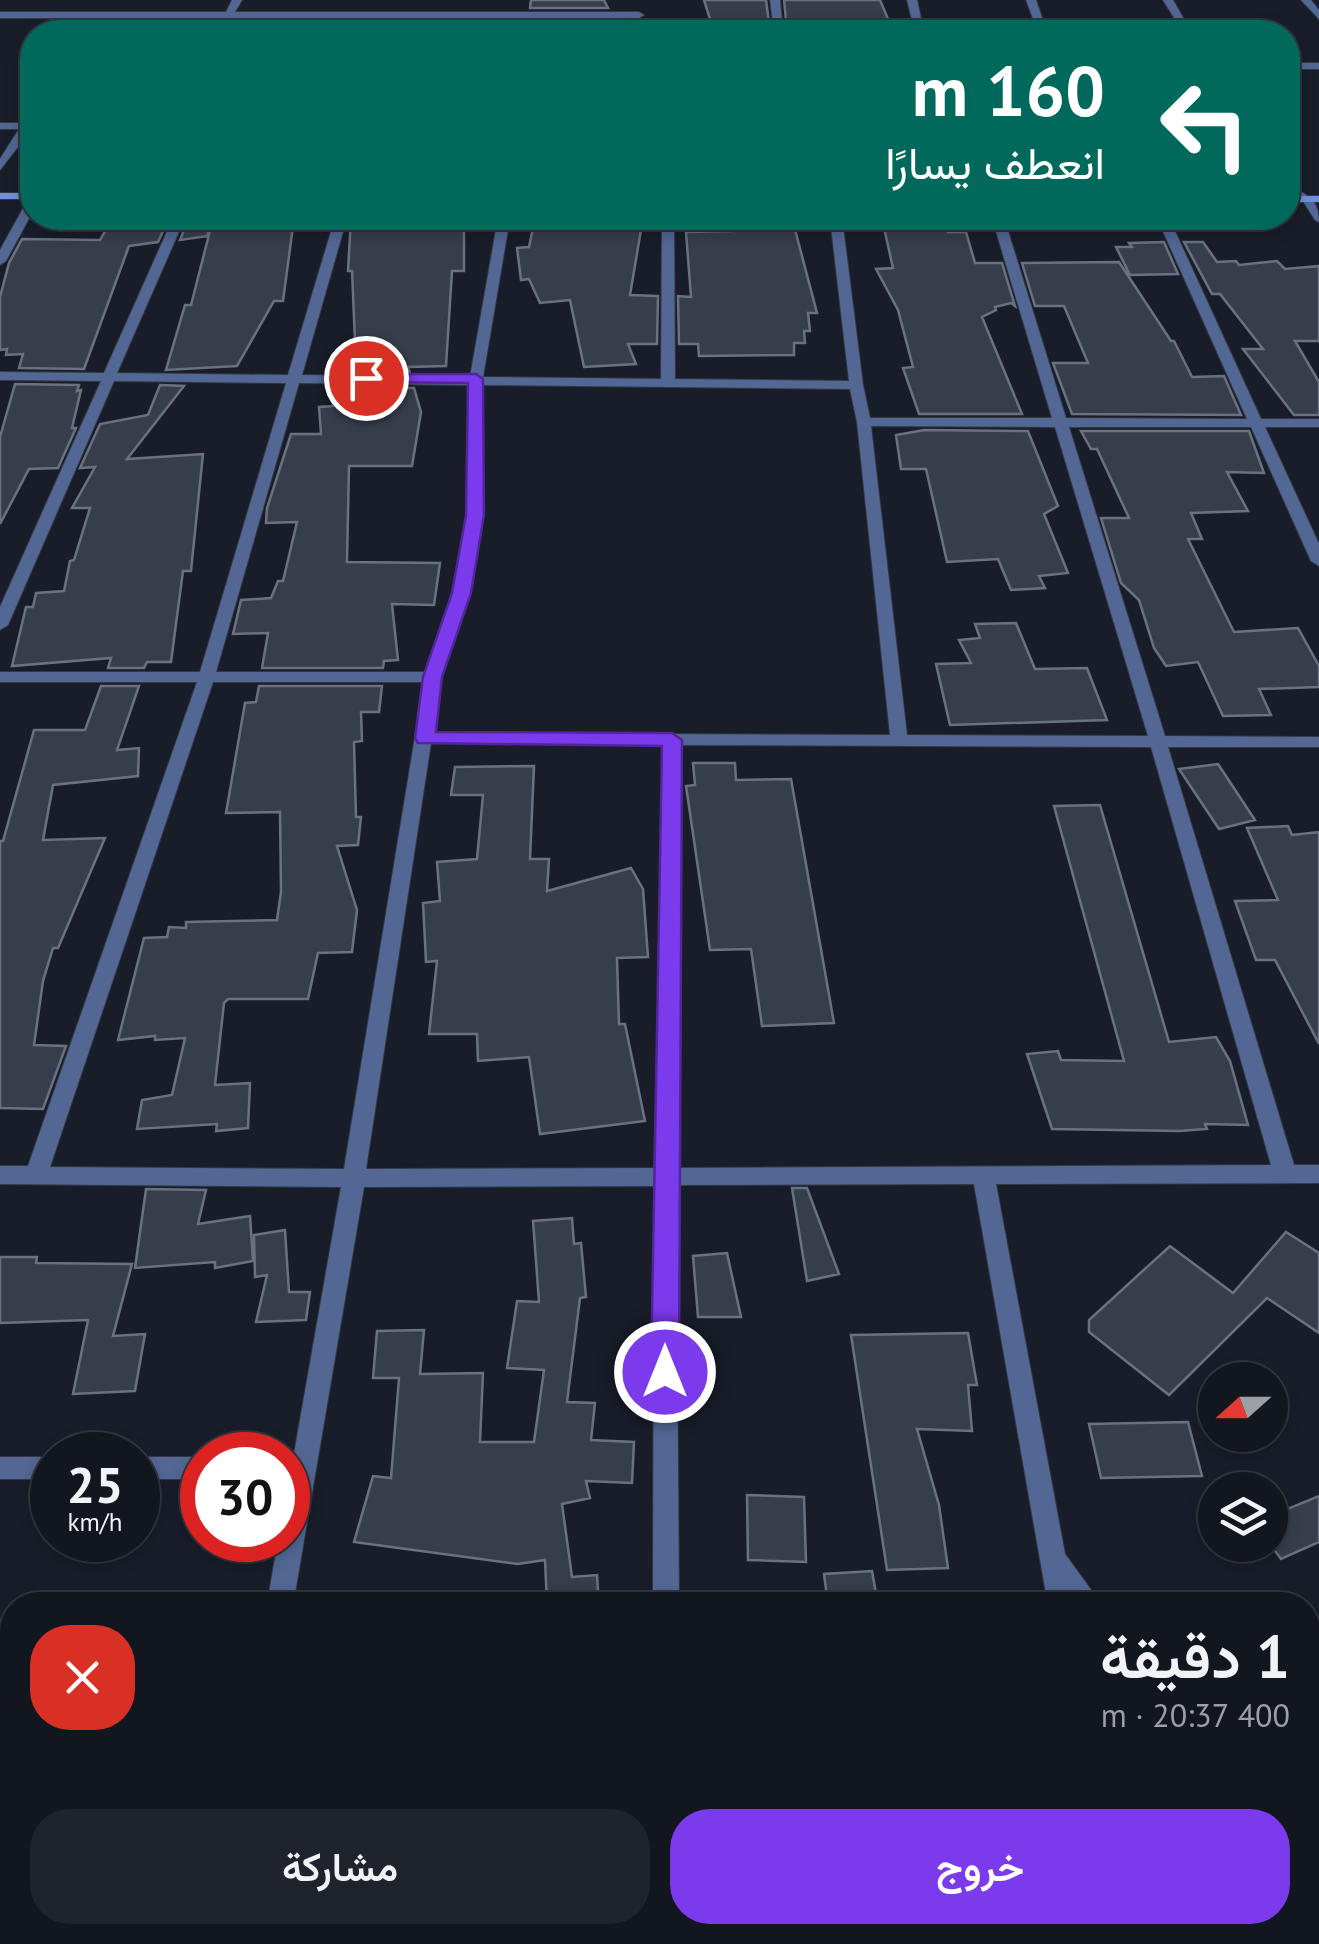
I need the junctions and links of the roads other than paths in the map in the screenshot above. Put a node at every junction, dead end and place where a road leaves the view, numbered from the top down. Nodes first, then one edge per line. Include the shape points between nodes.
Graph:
1 (113, 0) edge
2 (236, 0) edge
3 (377, 0) edge
4 (522, 0) edge
5 (642, 0) edge
6 (1306, 0) edge
7 (0, 15) edge
8 (372, 15) junction
9 (521, 15) junction
10 (639, 15) junction
11 (228, 16) junction
12 (1319, 16) edge
13 (100, 20) junction
14 (226, 20) edge
15 (370, 20) edge
16 (520, 20) edge
17 (639, 20) edge
18 (20, 139) edge
19 (0, 167) edge
20 (1313, 199) edge
21 (1319, 218) edge
22 (20, 223) edge
23 (174, 230) edge
24 (337, 230) edge
25 (502, 230) edge
26 (668, 230) edge
27 (837, 230) edge
28 (1002, 230) edge
29 (1168, 230) edge
30 (0, 261) edge
31 (0, 376) edge
32 (106, 378) junction
33 (292, 378) junction
34 (476, 379) junction
35 (668, 382) junction
36 (856, 385) junction
37 (864, 422) junction
38 (1256, 423) junction
39 (1319, 423) edge
40 (1062, 424) junction
41 (1319, 561) edge
42 (0, 625) edge
43 (0, 677) edge
44 (433, 677) junction
45 (206, 679) junction
46 (425, 738) junction
47 (672, 740) junction
48 (899, 740) junction
49 (1158, 741) junction
50 (1319, 742) edge
51 (1285, 1174) junction
52 (1319, 1174) edge
53 (0, 1175) edge
54 (36, 1175) junction
55 (665, 1177) junction
56 (354, 1178) junction
57 (984, 1178) junction
58 (302, 1432) edge
59 (0, 1468) edge
60 (30, 1468) edge
61 (1052, 1559) junction
62 (285, 1562) edge
63 (281, 1592) edge
64 (666, 1592) edge
65 (1058, 1592) edge
66 (1079, 1592) edge

1 - 13 street
2 - 11 street
3 - 8 street
4 - 9 street
5 - 10 street
6 - 12 street
7 - 13 street
8 - 9 street
8 - 11 street
8 - 15 street
9 - 10 street
9 - 16 street
10 - 17 street
11 - 13 street
11 - 14 street
18 - 19 street
20 - 21 street
22 - 30 street
23 - 32 street
24 - 33 street
25 - 34 street
26 - 35 street
27 - 36 street
28 - 40 street
29 - 38 street
31 - 32 street
32 - 33 street
32 - 42 street
33 - 34 street
33 - 45 street
34 - 35 street
34 - 44 street via 475,515 462,593
35 - 36 street
36 - 37 street
37 - 40 street
37 - 48 street
38 - 39 street
38 - 40 street
38 - 41 street
40 - 49 street
43 - 45 street
44 - 45 street
44 - 46 street
45 - 54 street
46 - 47 street
46 - 56 street
47 - 48 street
47 - 55 street
48 - 49 street
49 - 50 street
49 - 51 street
51 - 52 street
51 - 57 street
53 - 54 street
54 - 56 street
55 - 56 street
55 - 57 street
55 - 64 street
56 - 58 street
57 - 61 street
59 - 60 street
61 - 65 street
61 - 66 street
62 - 63 street

